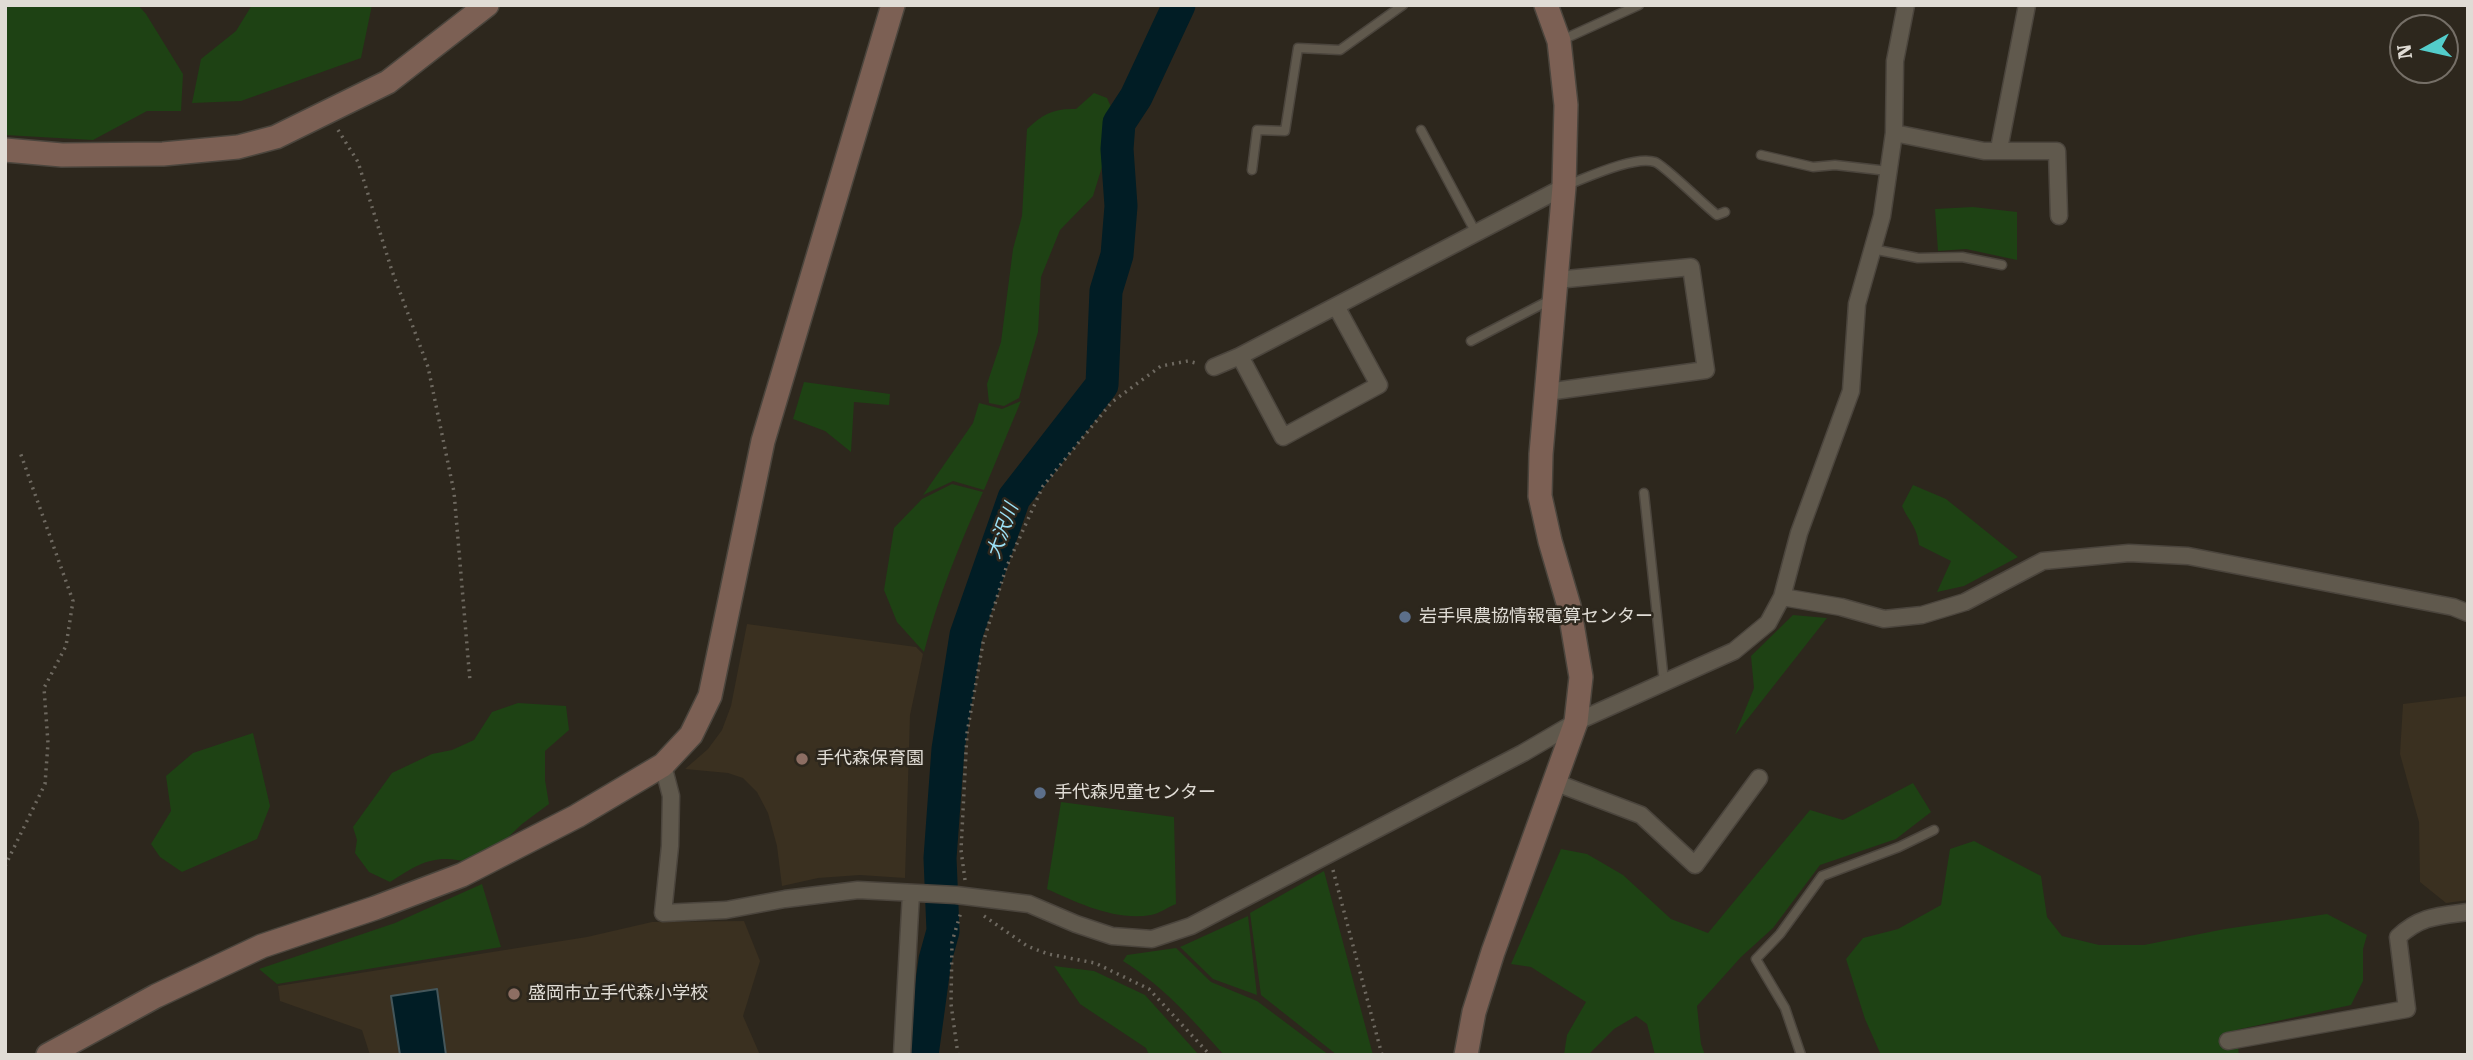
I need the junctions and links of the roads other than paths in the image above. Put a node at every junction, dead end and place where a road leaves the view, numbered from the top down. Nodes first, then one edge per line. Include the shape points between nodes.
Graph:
1 (487, 5) edge
2 (893, 5) edge
3 (1403, 5) edge
4 (1546, 5) edge
5 (1639, 5) edge
6 (1906, 5) edge
7 (2027, 5) edge
8 (1559, 41) junction
9 (1421, 130) dead end
10 (1894, 133) junction
11 (1999, 149) junction
12 (5, 150) edge
13 (1761, 155) dead end
14 (1252, 170) dead end
15 (1888, 171) junction
16 (1564, 187) junction
17 (1725, 212) dead end
18 (2059, 216) dead end
19 (1476, 233) junction
20 (1872, 249) junction
21 (2002, 265) dead end
22 (1555, 289) junction
23 (1336, 306) junction
24 (1471, 341) dead end
25 (1240, 356) junction
26 (1214, 367) road end
27 (1547, 391) junction
28 (1644, 493) dead end
29 (1782, 597) junction
30 (2468, 613) edge
31 (1664, 682) junction
32 (1576, 722) junction
33 (663, 765) junction
34 (1759, 778) dead end
35 (1554, 782) junction
36 (1934, 831) dead end
37 (915, 893) junction
38 (2468, 912) edge
39 (2228, 1041) dead end
40 (59, 1053) edge
41 (902, 1055) edge
42 (1466, 1055) edge
43 (1801, 1055) edge

1 - 12 street via 388,82 276,136 238,147 119,156
2 - 33 street via 763,441 710,696 691,735
3 - 14 lane via 1340,50 1298,48 1285,131 1257,130
4 - 8 street
5 - 8 lane
6 - 10 street via 1895,61
7 - 11 street
8 - 16 street via 1566,105
9 - 19 lane
10 - 11 street
10 - 15 street
11 - 18 street via 2057,150
13 - 15 lane via 1813,167
15 - 20 street
16 - 17 lane via 1600,171 1643,160 1657,162 1717,215
16 - 19 street
16 - 22 street
19 - 23 street
20 - 21 lane
20 - 29 street via 1857,304 1850,391 1799,533
22 - 24 lane
22 - 27 street
22 - 27 street via 1692,267 1706,370
23 - 25 street
23 - 25 street via 1379,385 1283,437
25 - 26 street
27 - 32 street via 1541,496 1569,606 1581,677
28 - 31 lane
29 - 30 street via 1884,619 1922,615 1965,602 2043,561 2129,553 2188,556
29 - 31 street via 1769,623 1734,651
31 - 32 street
32 - 35 street
32 - 37 street via 1191,926 1152,939 1112,936 1029,904
33 - 37 street via 671,796 663,913 858,890
33 - 40 street via 462,875 262,946 156,996
34 - 35 street via 1695,865 1641,815
35 - 42 street via 1493,952
36 - 43 lane via 1822,876 1756,959 1784,1008
37 - 41 street
38 - 39 street via 2412,924 2398,937 2407,1009

